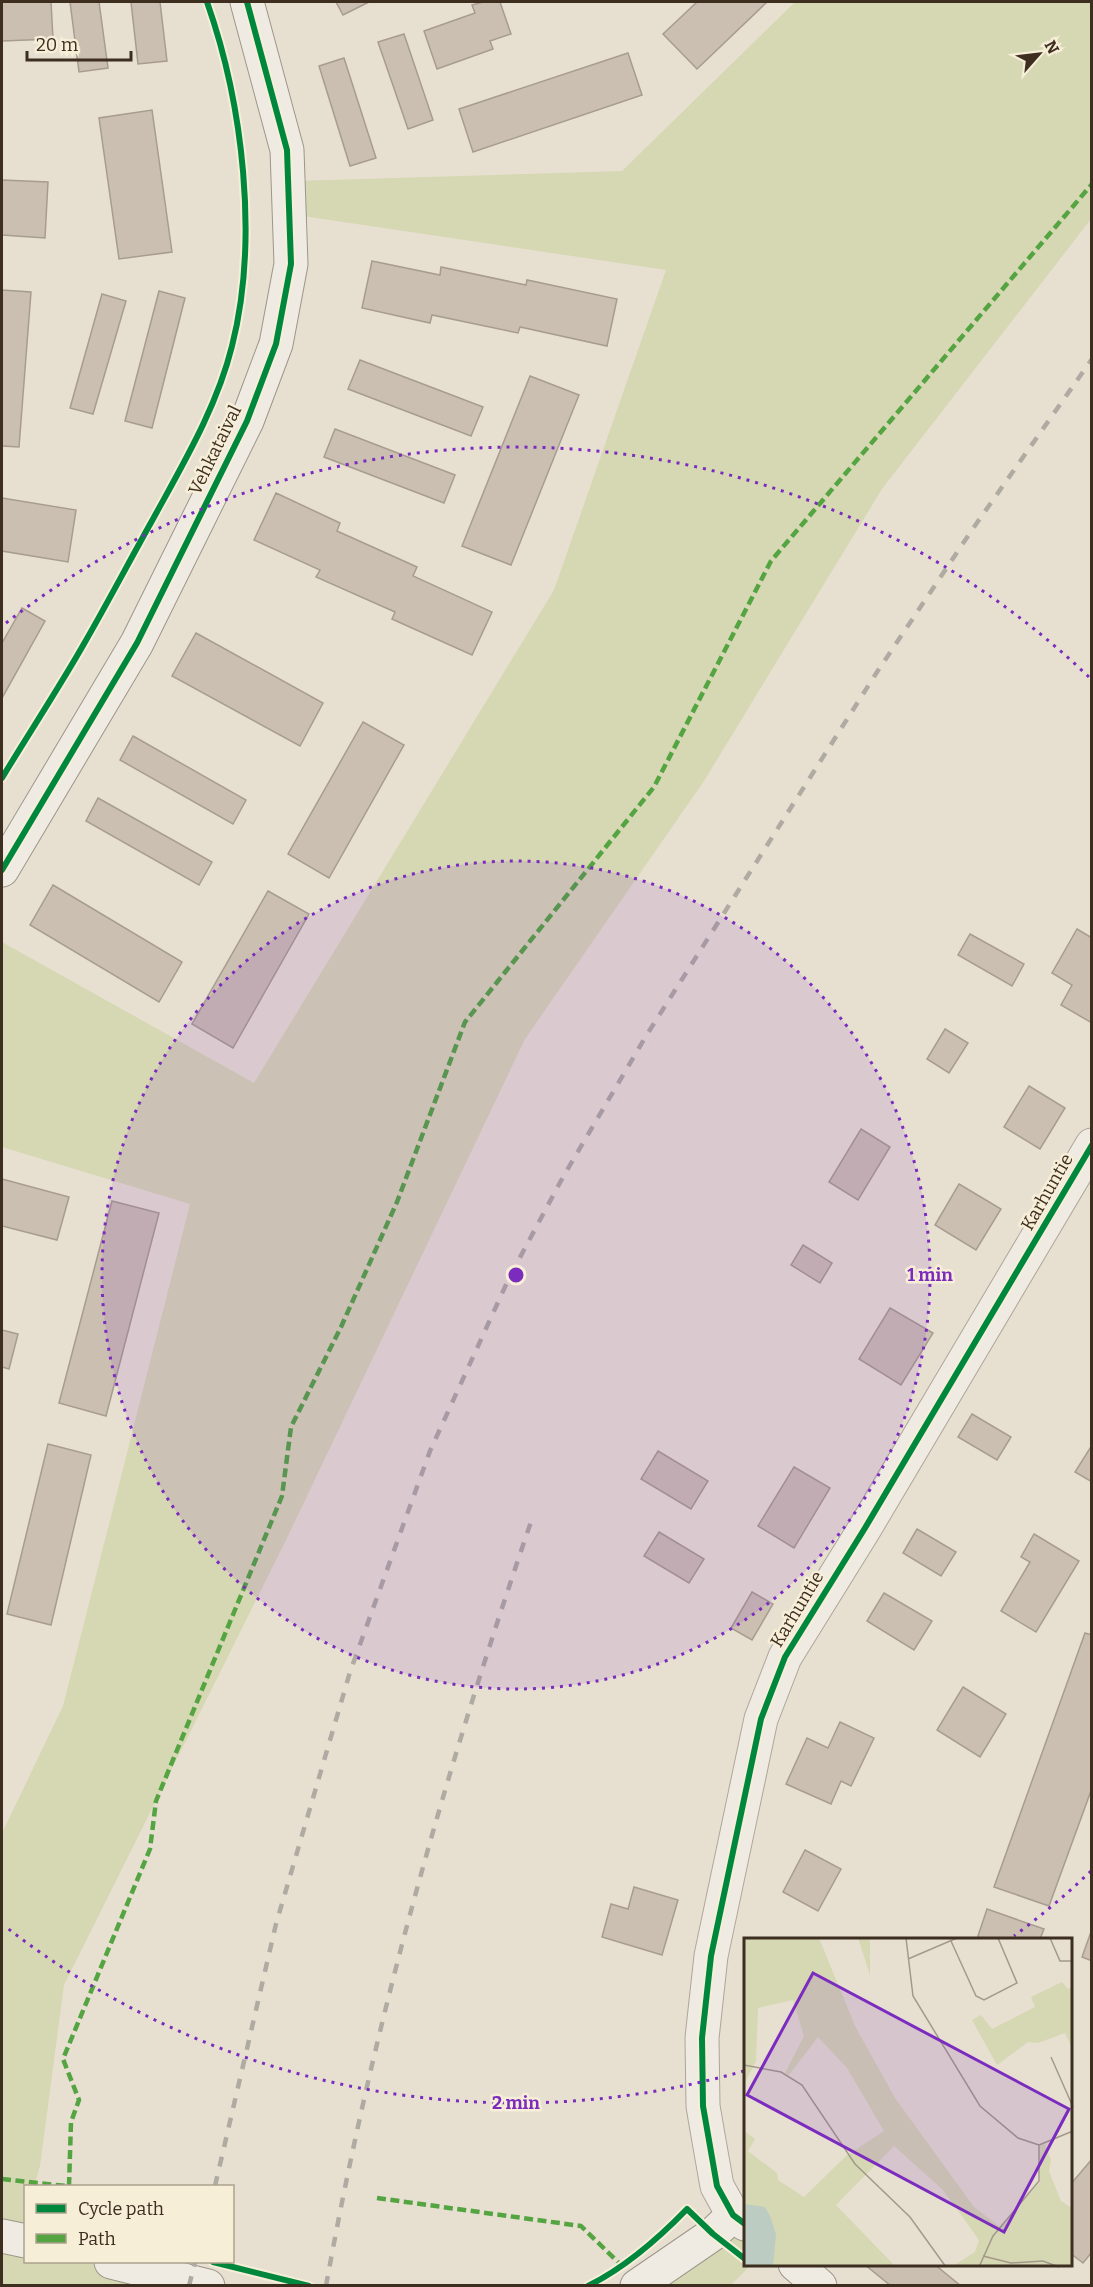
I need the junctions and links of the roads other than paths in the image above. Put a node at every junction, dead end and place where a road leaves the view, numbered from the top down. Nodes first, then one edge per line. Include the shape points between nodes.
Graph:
1 (247, 2) edge
2 (2, 870) edge
3 (1092, 1145) edge
4 (739, 2219) edge
5 (2, 2236) edge
6 (24, 2241) edge
7 (115, 2263) edge
8 (796, 2266) edge
9 (208, 2286) edge
10 (637, 2286) edge
11 (820, 2286) edge

1 - 2 street, Vehkataival via 287,150 291,264 276,344 248,420 136,643
3 - 4 street, Karhuntie via 785,1657 761,1719 711,1956 702,2038 703,2106 717,2186
4 - 10 street
5 - 6 street
7 - 9 street
8 - 11 street

